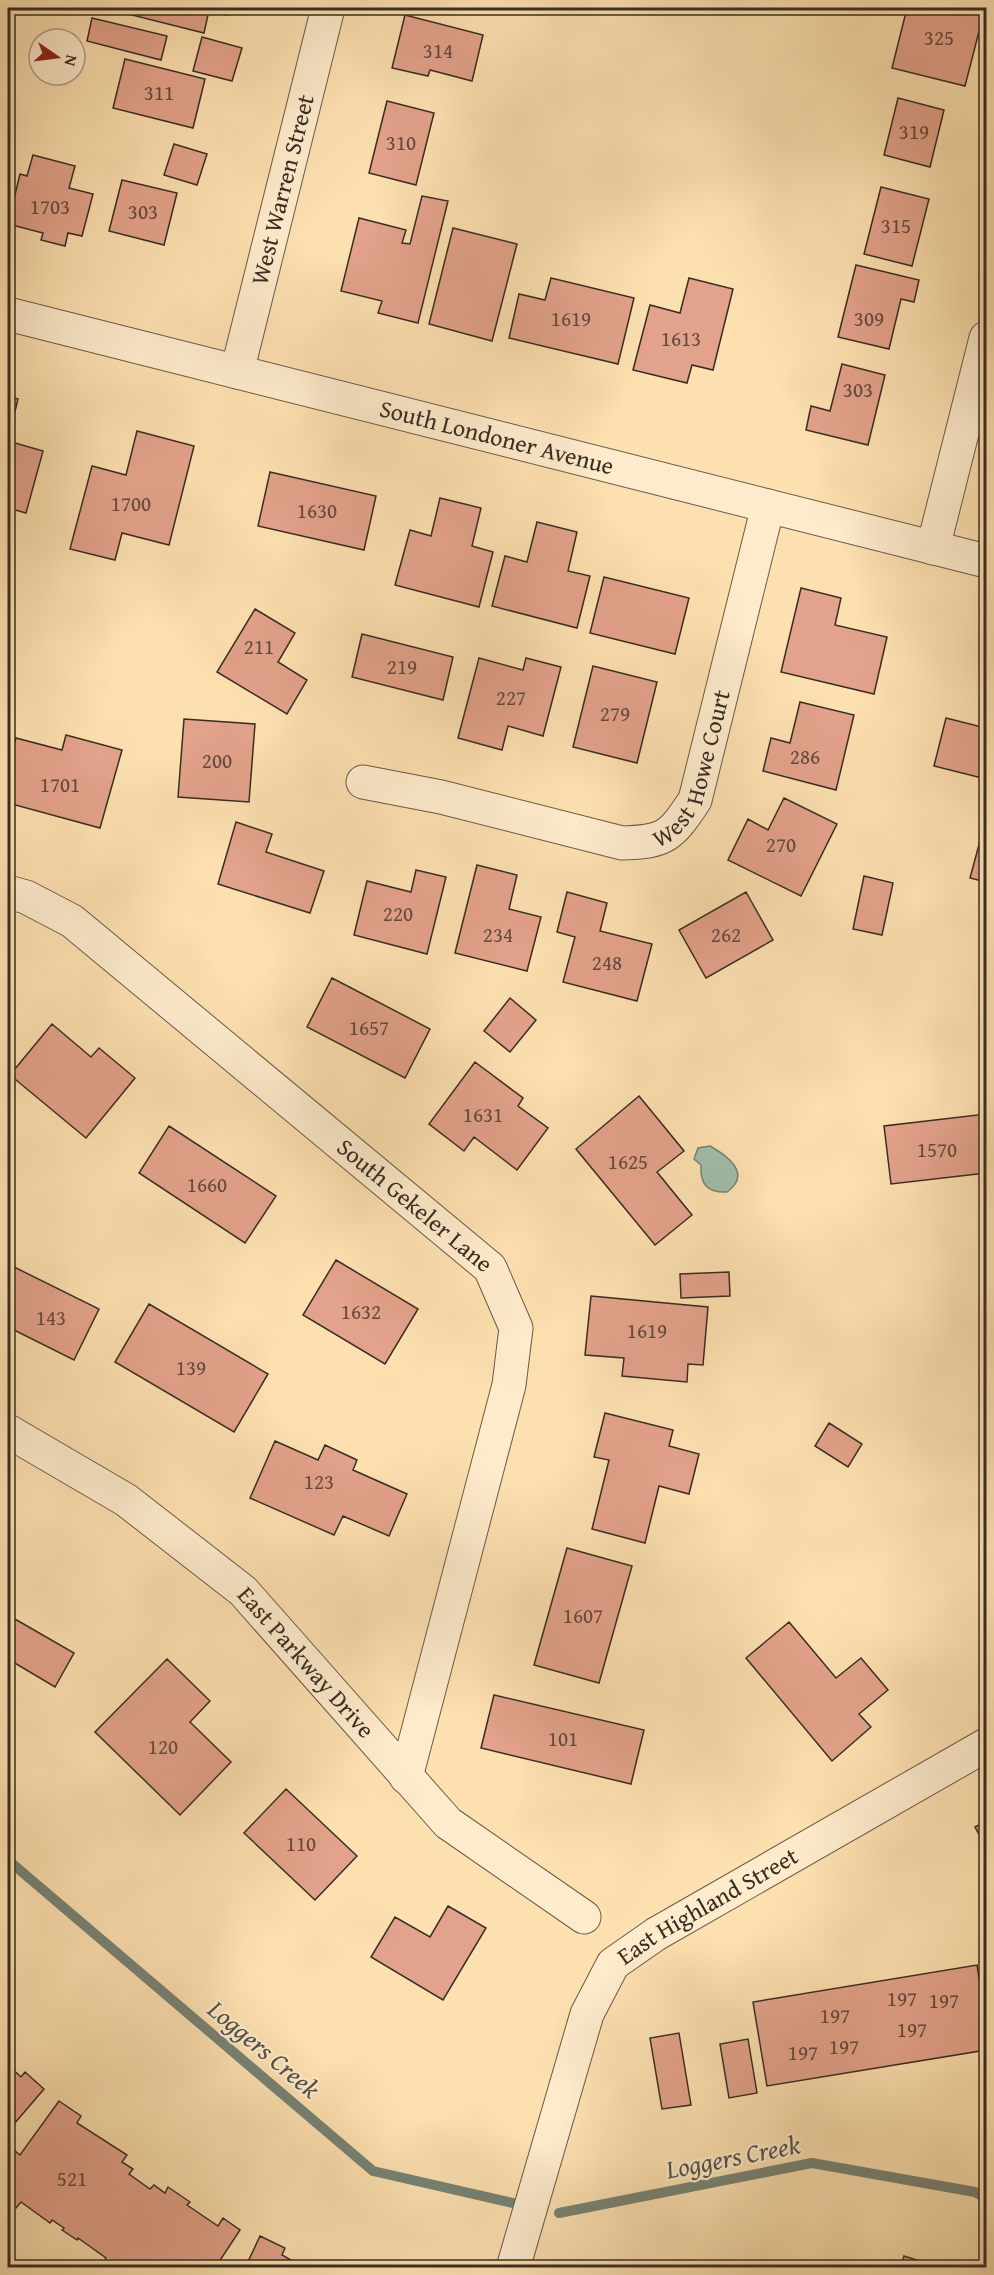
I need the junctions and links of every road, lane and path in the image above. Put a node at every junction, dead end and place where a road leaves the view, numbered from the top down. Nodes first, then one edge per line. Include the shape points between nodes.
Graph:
1 (328, 8) edge
2 (8, 314) edge
3 (987, 338) edge
4 (237, 372) junction
5 (768, 506) junction
6 (933, 548) junction
7 (987, 561) edge
8 (363, 782) dead end
9 (8, 892) edge
10 (8, 1431) edge
11 (987, 1745) edge
12 (406, 1777) junction
13 (584, 1917) dead end
14 (513, 2268) edge

1 - 4 street, West Warren Street
2 - 4 street, South Londoner Avenue
3 - 6 street
4 - 5 street, South Londoner Avenue
5 - 6 street, South Londoner Avenue
5 - 8 street, West Howe Court via 695,800 668,836 646,843 622,843 441,797
6 - 7 street, South Londoner Avenue
9 - 12 street, South Gekeler Lane via 72,921 490,1268 516,1328 509,1385
10 - 12 street, East Parkway Drive via 126,1500 243,1591
11 - 14 street, East Highland Street via 656,1934 613,1964 587,2014
12 - 13 street, East Parkway Drive via 448,1823

